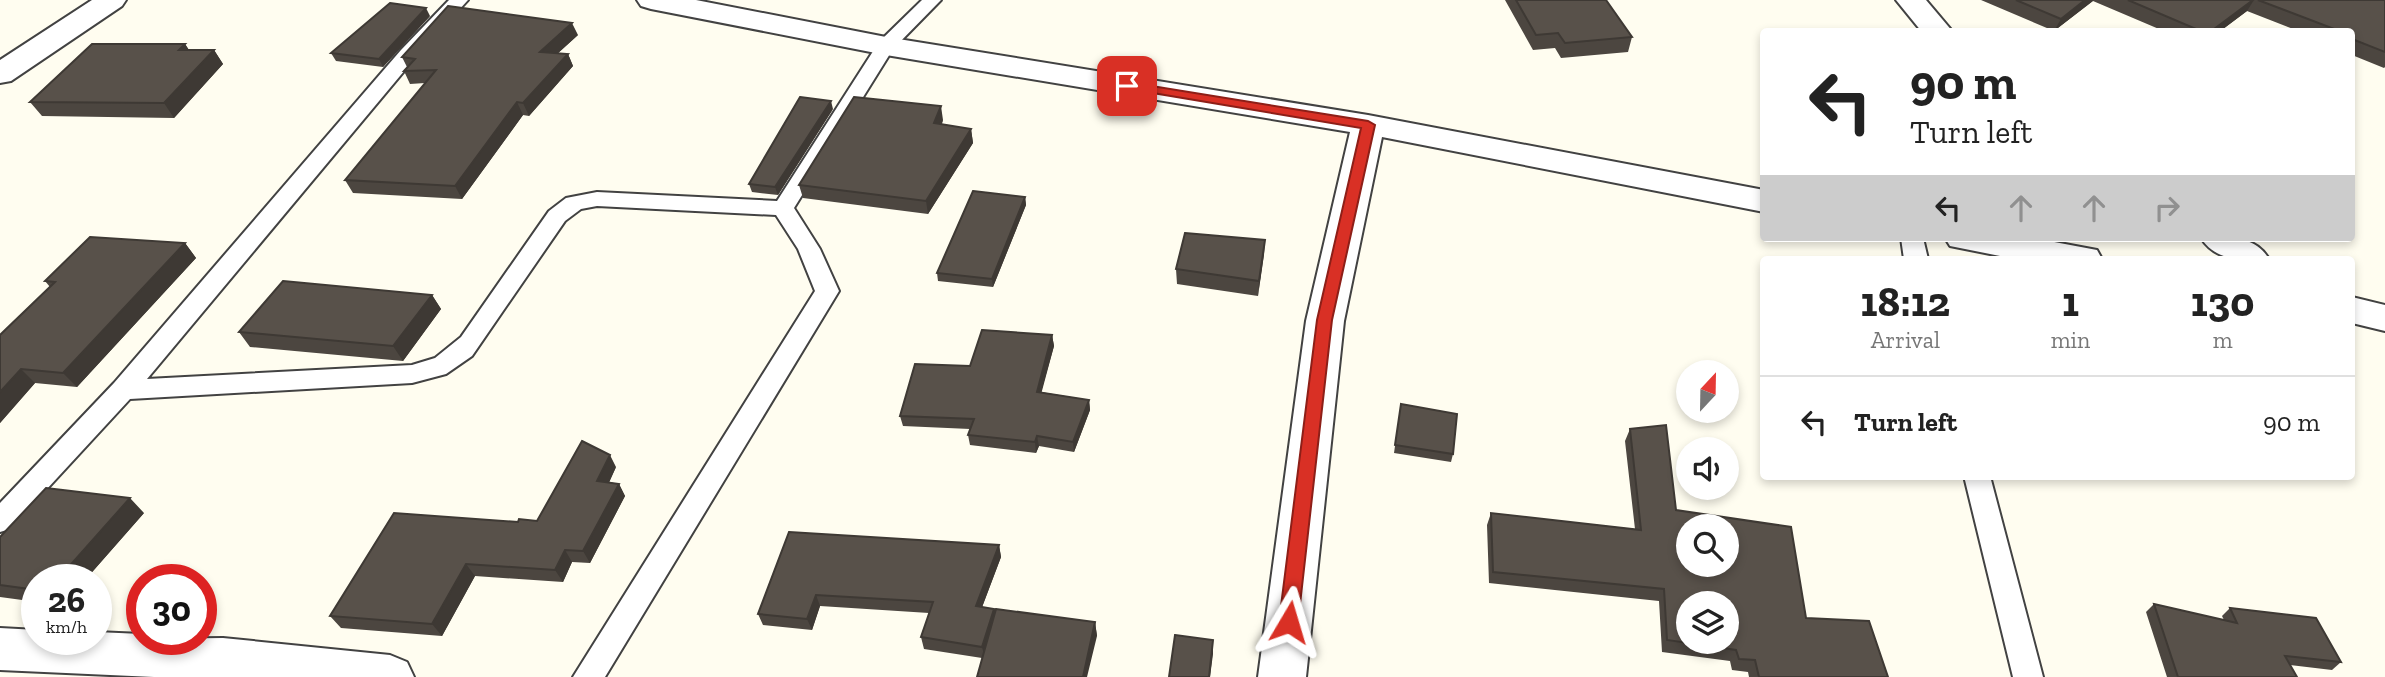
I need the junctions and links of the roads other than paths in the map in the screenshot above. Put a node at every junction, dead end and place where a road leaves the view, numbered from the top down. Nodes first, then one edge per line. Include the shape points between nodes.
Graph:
1 (113, 0) edge
2 (459, 0) edge
3 (652, 0) edge
4 (932, 0) edge
5 (941, 0) edge
6 (1910, 0) edge
7 (1934, 28) edge
8 (886, 46) junction
9 (0, 75) edge
10 (1368, 125) junction
11 (1760, 200) edge
12 (783, 208) junction
13 (1986, 242) edge
14 (2225, 242) edge
15 (2067, 256) edge
16 (2246, 256) edge
17 (2355, 311) edge
18 (2385, 318) edge
19 (123, 390) junction
20 (1978, 480) edge
21 (0, 521) edge
22 (0, 649) edge
23 (390, 677) edge
24 (589, 677) edge
25 (1282, 677) edge
26 (2028, 677) edge

1 - 9 street
2 - 19 lane via 399,64
3 - 8 street
4 - 8 lane
5 - 8 lane
6 - 7 street
8 - 10 street
8 - 12 lane
10 - 11 street
10 - 25 street via 1325,320
12 - 19 lane via 597,199 575,203 557,216 470,343 435,370
12 - 24 lane via 828,291
13 - 15 street
14 - 16 street
17 - 18 street
19 - 21 lane
20 - 26 lane
22 - 23 street via 223,659

